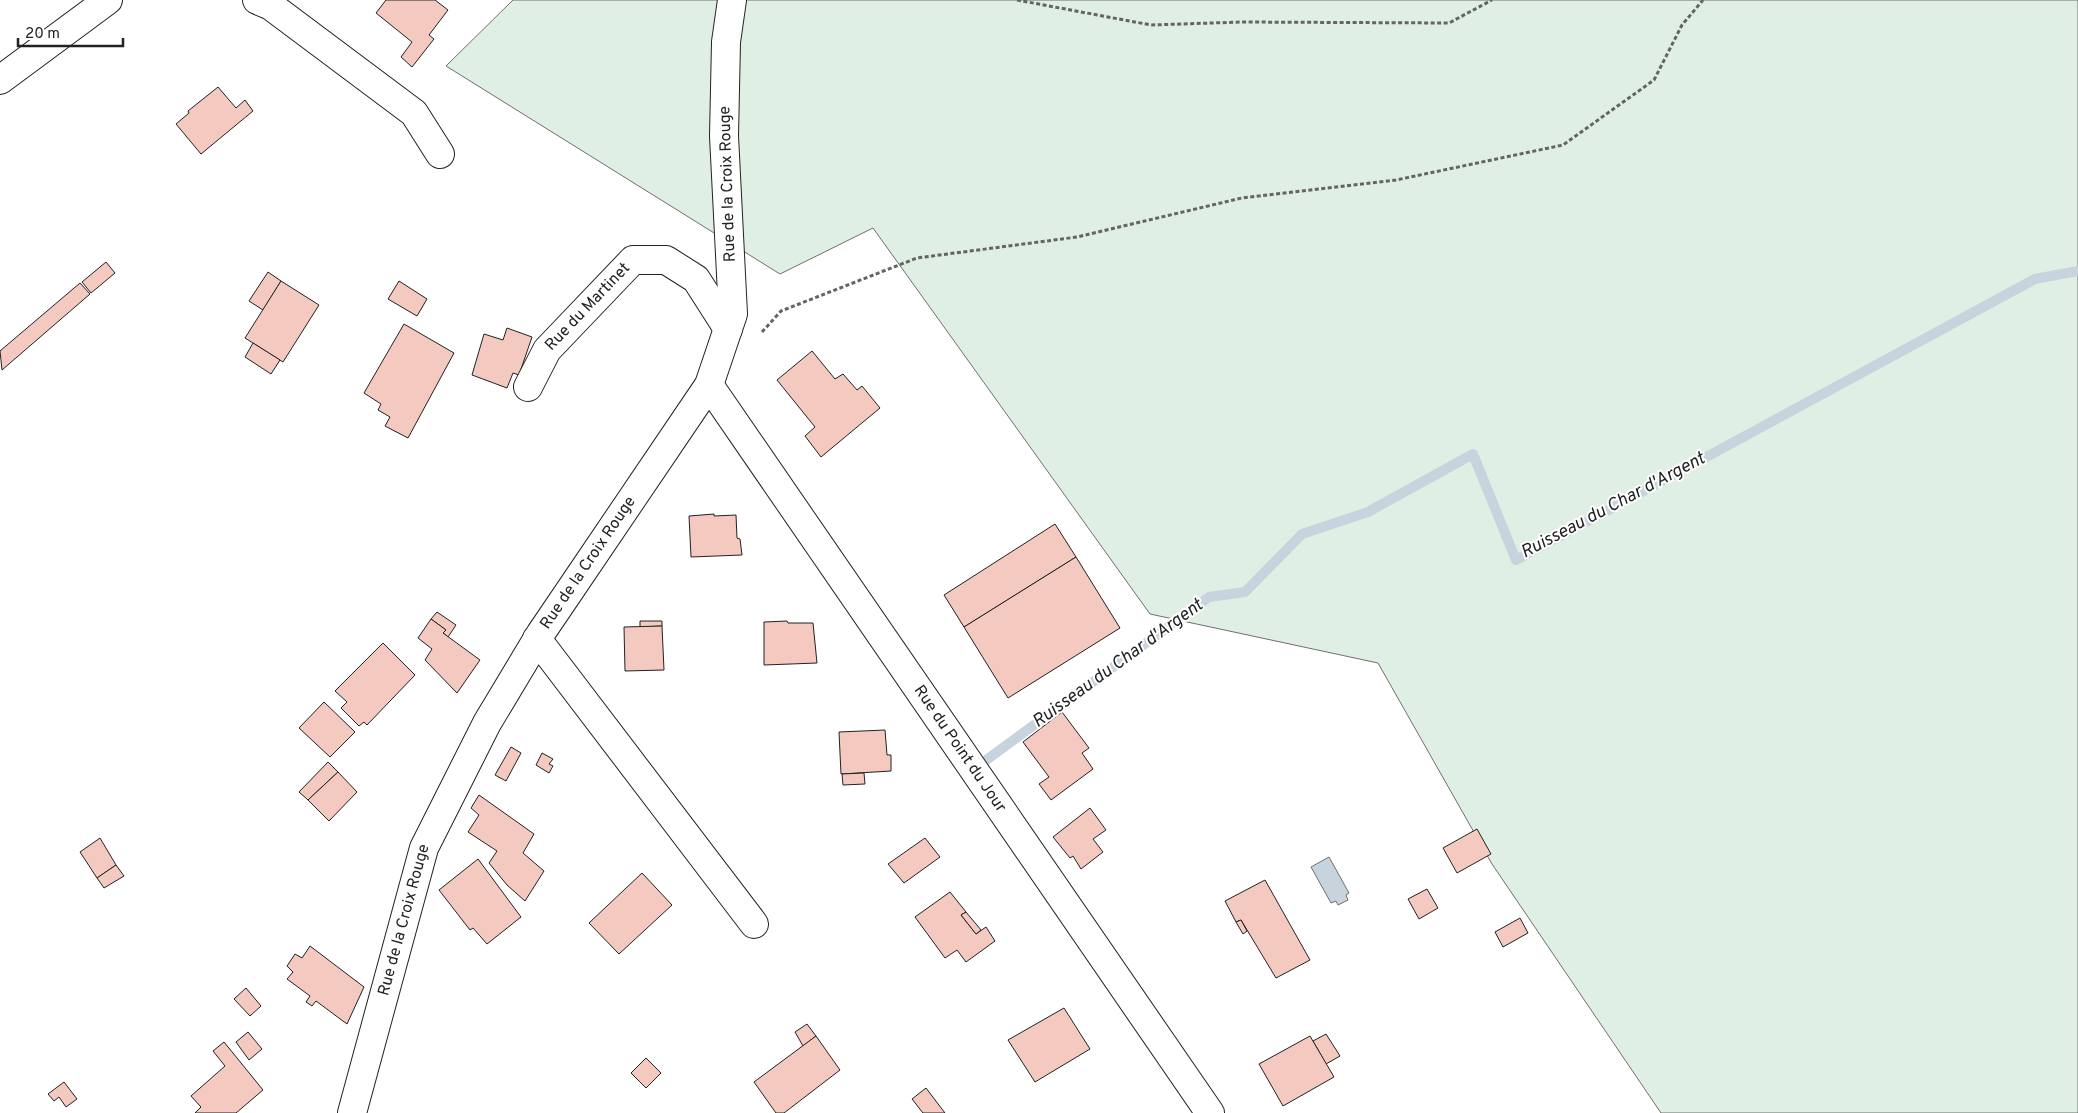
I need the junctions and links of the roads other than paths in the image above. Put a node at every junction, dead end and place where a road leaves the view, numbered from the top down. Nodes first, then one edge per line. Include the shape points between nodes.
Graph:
1 (108, 0) edge
2 (732, 0) edge
3 (269, 2) edge
4 (0, 80) edge
5 (440, 154) dead end
6 (728, 329) junction
7 (709, 386) junction
8 (528, 388) dead end
9 (537, 639) junction
10 (754, 924) dead end
11 (352, 1113) edge
12 (1210, 1113) edge

1 - 4 street
2 - 6 street, Rue de la Croix Rouge via 726,42 724,136 733,314
3 - 5 street via 414,113
6 - 7 street, Rue de la Croix Rouge
6 - 8 street, Rue du Martinet via 696,279 666,260 633,260 547,350
7 - 9 street, Rue de la Croix Rouge
7 - 12 street, Rue du Point du Jour
9 - 10 street
9 - 11 street, Rue de la Croix Rouge via 487,723 424,848

